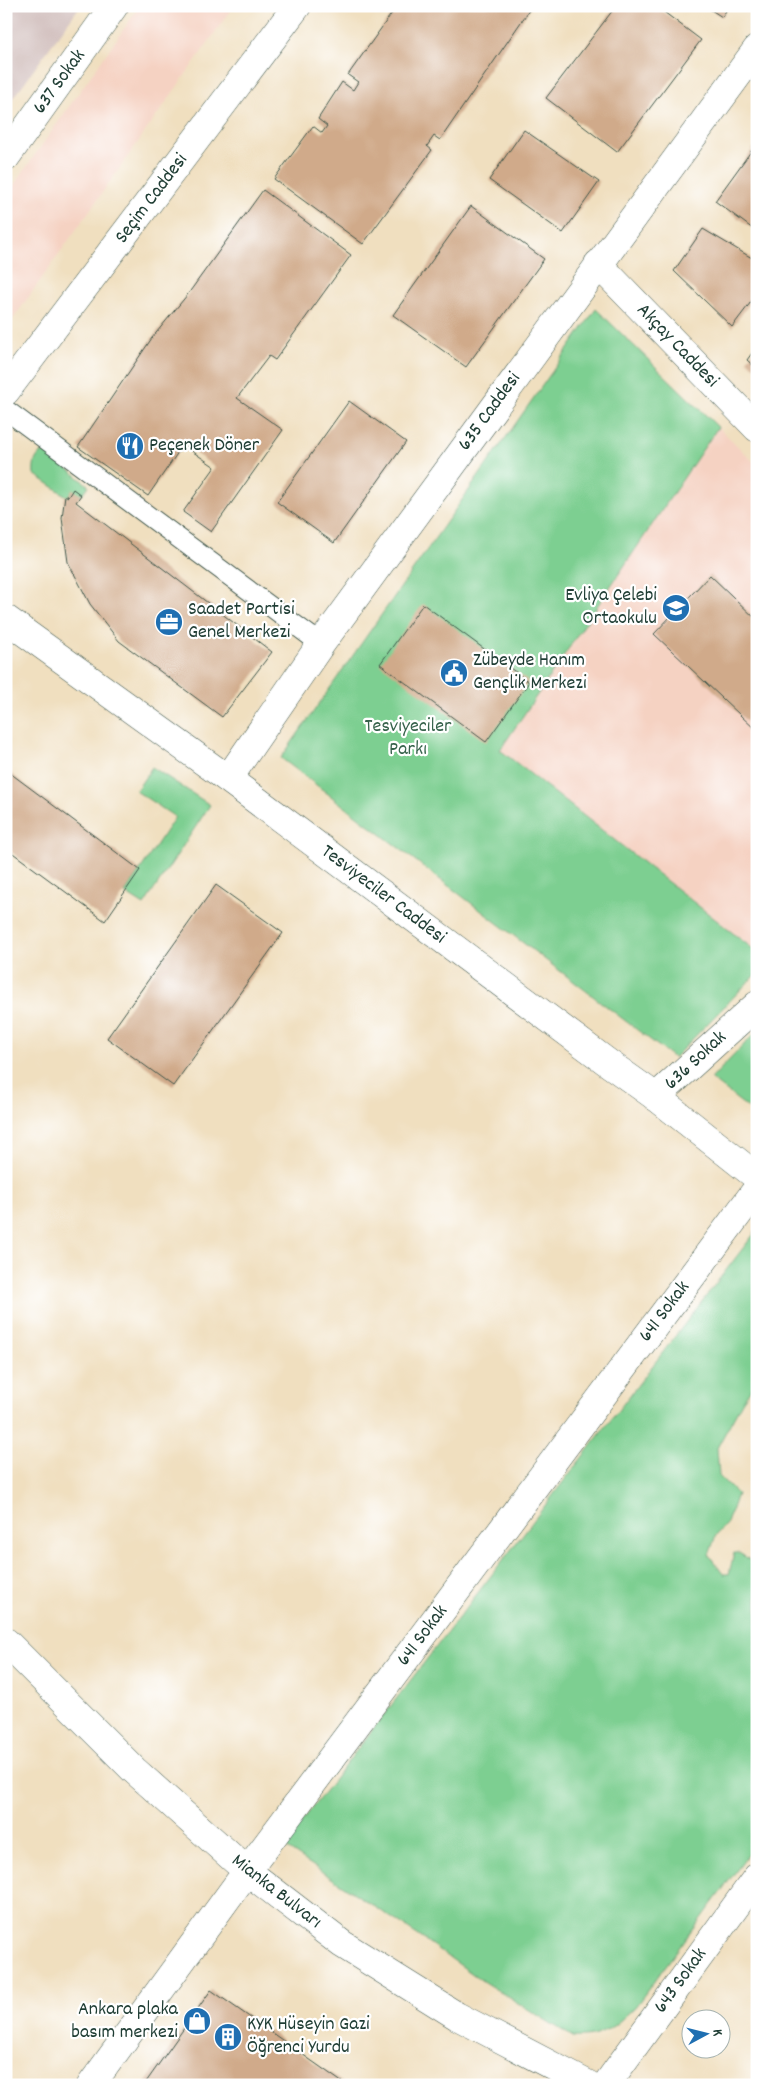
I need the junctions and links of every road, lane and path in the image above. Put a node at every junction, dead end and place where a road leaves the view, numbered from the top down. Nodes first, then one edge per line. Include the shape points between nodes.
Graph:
1 (114, 6) edge
2 (297, 6) edge
3 (757, 49) edge
4 (6, 157) edge
5 (598, 264) junction
6 (6, 392) edge
7 (6, 410) edge
8 (757, 428) edge
9 (6, 619) edge
10 (321, 644) junction
11 (228, 779) junction
12 (757, 1005) edge
13 (656, 1097) junction
14 (757, 1177) edge
15 (757, 1189) edge
16 (6, 1642) edge
17 (247, 1872) junction
18 (757, 1877) edge
19 (90, 2085) edge
20 (589, 2085) edge
21 (606, 2085) edge

1 - 4 street, 637 Sokak
2 - 6 street, Seçim Caddesi
3 - 5 street, 635 Caddesi
5 - 8 street, Akçay Caddesi
5 - 10 street, 635 Caddesi
7 - 10 lane
9 - 11 street, Tesviyeciler Caddesi
10 - 11 street, 635 Caddesi
11 - 13 street, Tesviyeciler Caddesi
12 - 13 street, 636 Sokak
13 - 14 street, Tesviyeciler Caddesi
15 - 17 street, 641 Sokak
16 - 17 street, Mianka Bulvarı via 134,1770
17 - 19 street, 641 Sokak
17 - 20 street, Mianka Bulvarı via 342,1944 457,2016
18 - 21 street, 643 Sokak

